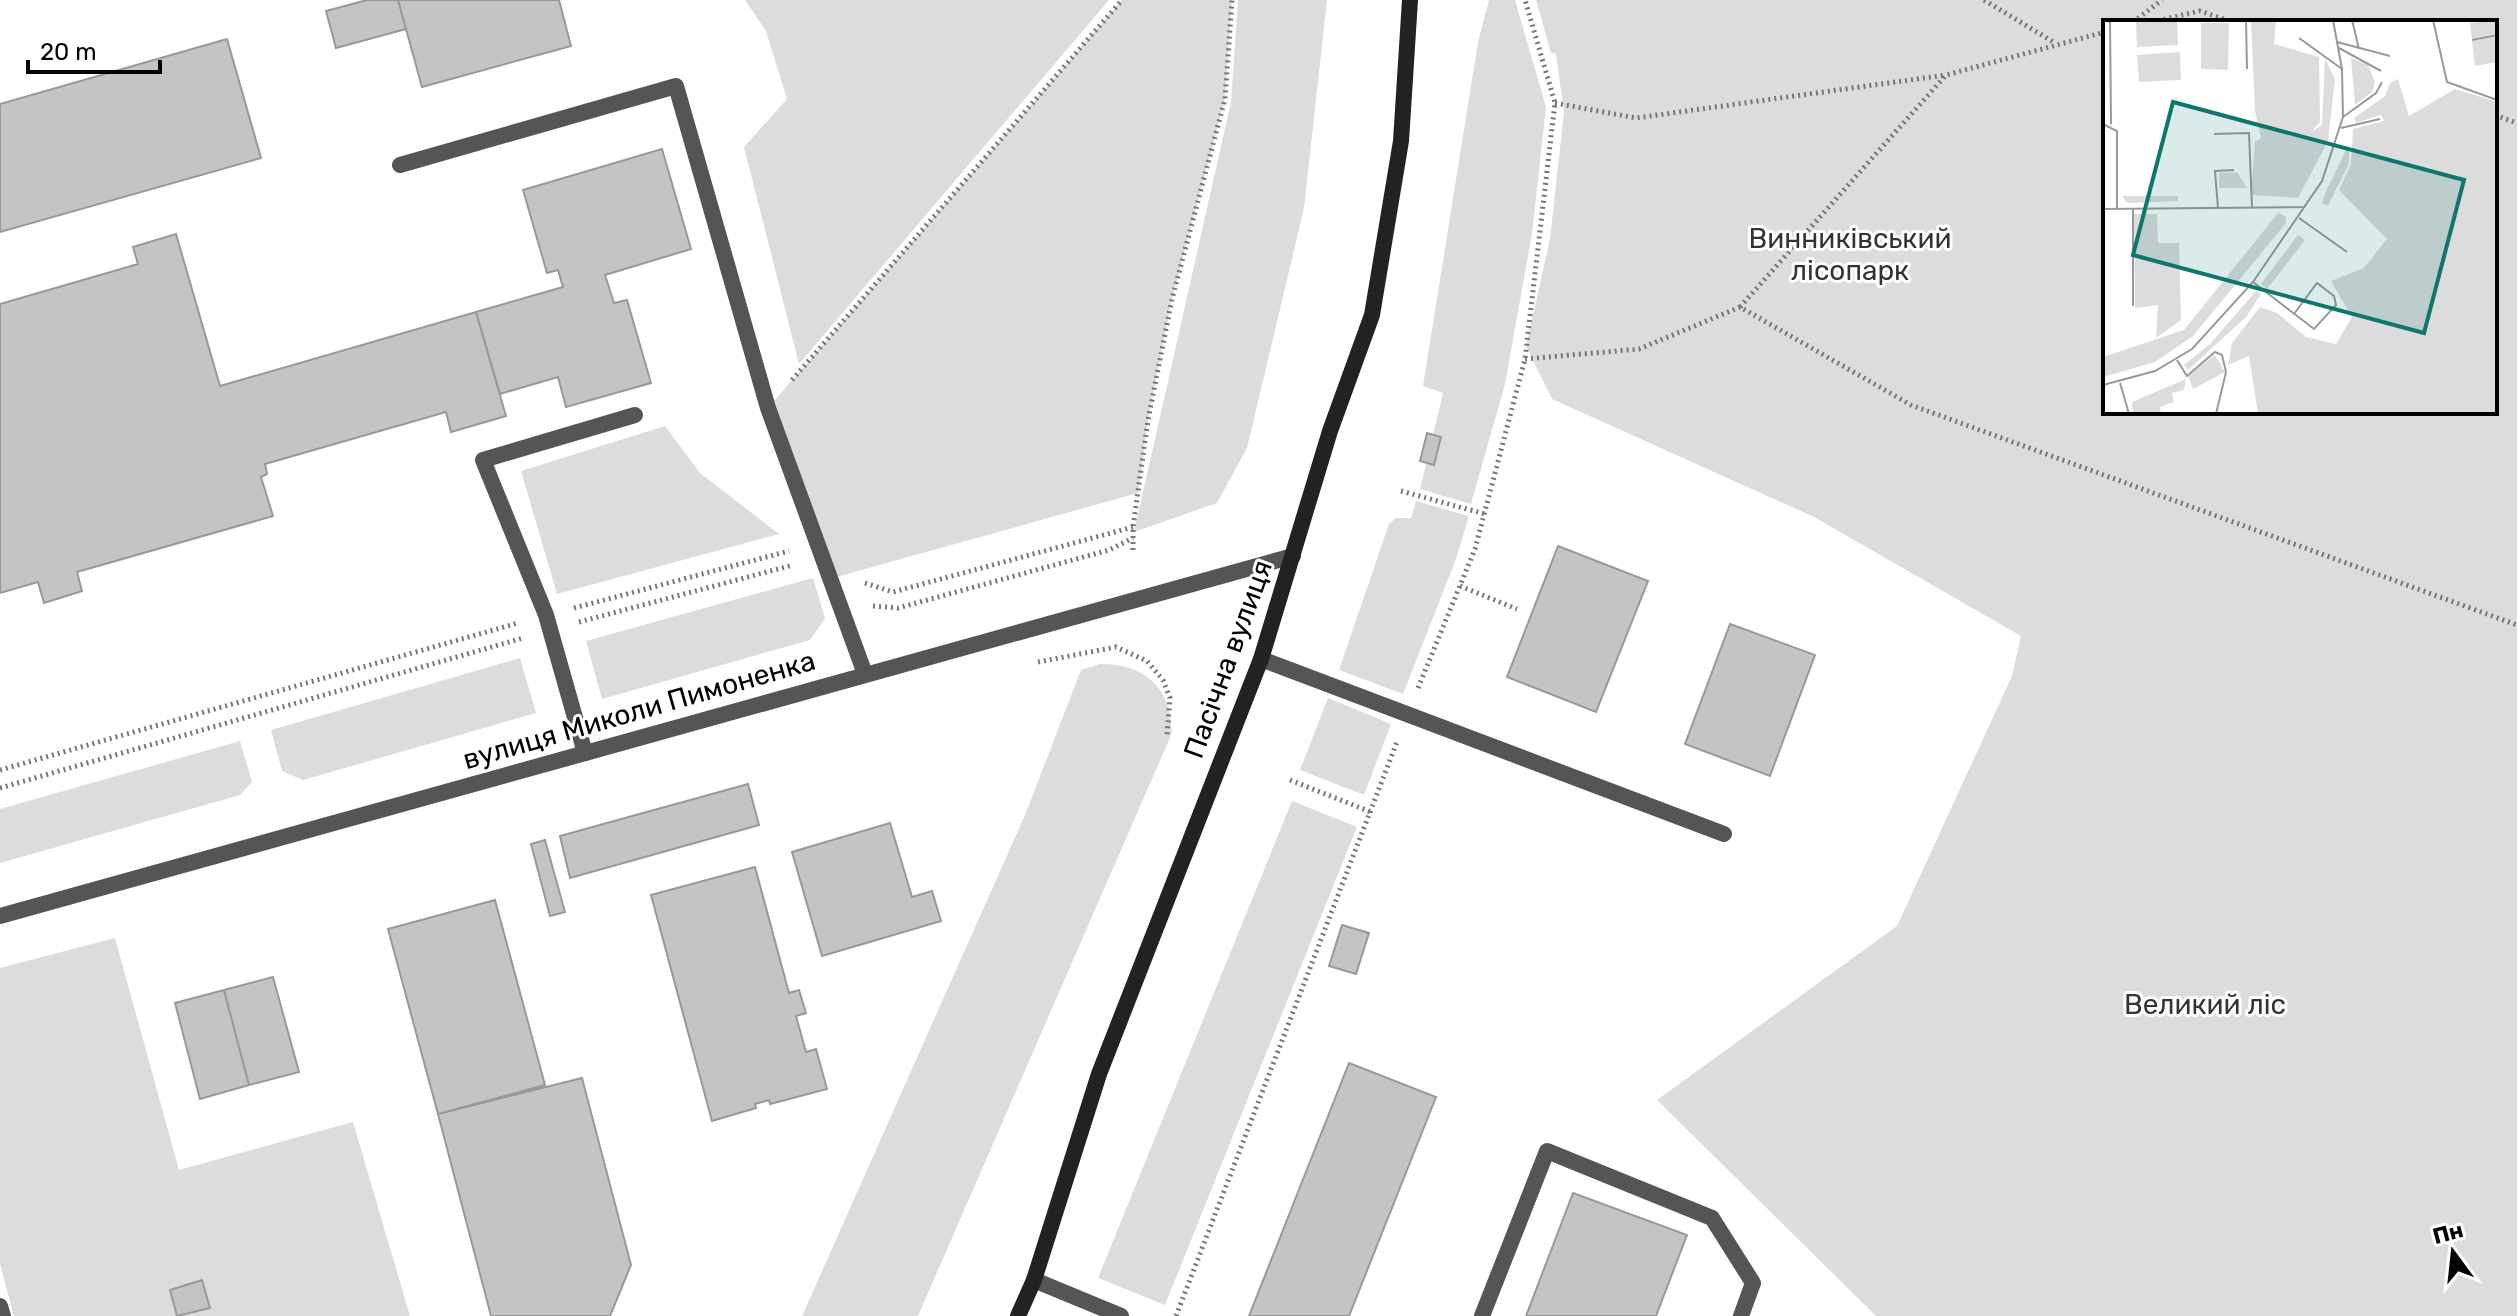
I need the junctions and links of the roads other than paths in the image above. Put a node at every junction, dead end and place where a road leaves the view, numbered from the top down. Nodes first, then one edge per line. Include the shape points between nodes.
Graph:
1 (1410, 0) edge
2 (400, 165) dead end
3 (635, 415) dead end
4 (1293, 556) junction
5 (1261, 659) junction
6 (865, 674) junction
7 (585, 753) junction
8 (1724, 834) dead end
9 (0, 916) edge
10 (1034, 1280) junction
11 (0, 1306) edge
12 (3, 1316) edge
13 (1018, 1316) edge
14 (1121, 1316) edge
15 (1482, 1316) edge
16 (1741, 1316) edge

1 - 4 main road, Пасічна вулиця via 1401,141 1372,315
2 - 6 street via 676,86 768,408
3 - 7 street via 483,460 548,623
4 - 5 main road, Пасічна вулиця
4 - 6 street, вулиця Миколи Пимоненка
5 - 8 street
5 - 10 main road, Пасічна вулиця via 1099,1074
6 - 7 street, вулиця Миколи Пимоненка
7 - 9 street, вулиця Миколи Пимоненка
10 - 13 main road, Пасічна вулиця
10 - 14 street
11 - 12 street
15 - 16 street via 1547,1151 1712,1218 1753,1283

